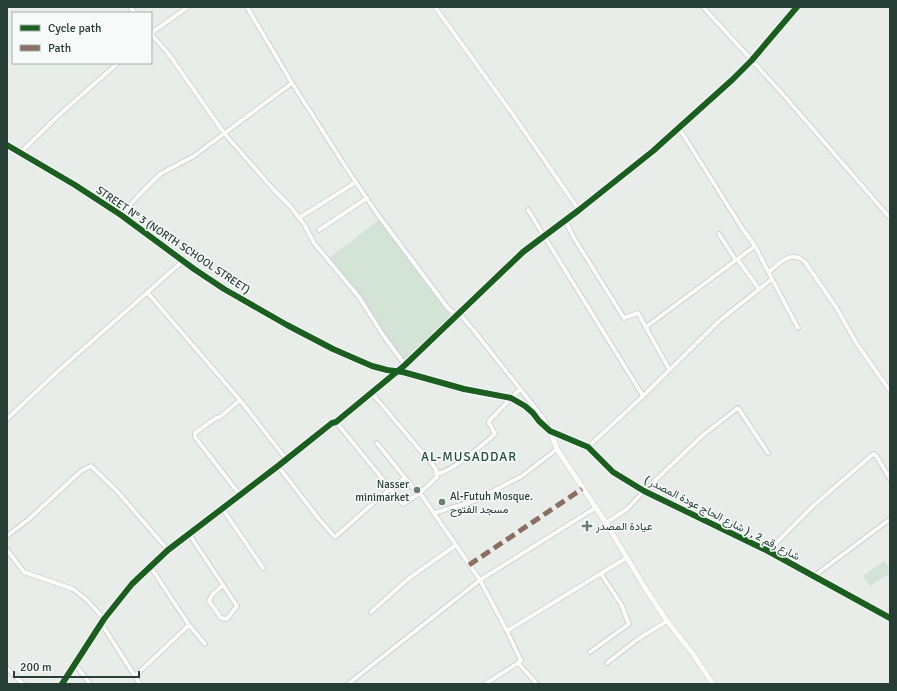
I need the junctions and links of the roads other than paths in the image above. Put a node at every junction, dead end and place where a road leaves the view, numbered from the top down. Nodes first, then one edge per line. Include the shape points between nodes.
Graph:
1 (188, 7) edge
2 (247, 7) edge
3 (435, 7) edge
4 (703, 7) edge
5 (797, 7) edge
6 (152, 33) edge
7 (152, 35) edge
8 (752, 60) junction
9 (117, 64) edge
10 (292, 83) junction
11 (679, 128) junction
12 (224, 133) junction
13 (7, 145) edge
14 (21, 152) junction
15 (356, 182) junction
16 (367, 198) junction
17 (528, 210) dead end
18 (579, 210) junction
19 (121, 215) junction
20 (299, 218) junction
21 (890, 218) edge
22 (565, 220) junction
23 (319, 230) dead end
24 (719, 234) dead end
25 (544, 236) junction
26 (755, 246) junction
27 (738, 260) junction
28 (183, 261) junction
29 (768, 272) junction
30 (772, 279) junction
31 (758, 289) junction
32 (147, 292) junction
33 (457, 314) junction
34 (646, 327) junction
35 (798, 328) dead end
36 (405, 364) junction
37 (670, 369) junction
38 (396, 371) junction
39 (520, 389) junction
40 (890, 391) edge
41 (371, 392) junction
42 (643, 396) junction
43 (511, 398) junction
44 (240, 400) junction
45 (7, 419) edge
46 (336, 422) junction
47 (550, 431) junction
48 (377, 443) dead end
49 (588, 447) junction
50 (557, 449) junction
51 (768, 453) dead end
52 (287, 460) junction
53 (278, 466) junction
54 (436, 474) junction
55 (404, 478) junction
56 (890, 479) edge
57 (390, 488) junction
58 (644, 491) junction
59 (419, 493) junction
60 (240, 495) junction
61 (222, 508) junction
62 (595, 508) junction
63 (434, 513) junction
64 (890, 518) edge
65 (606, 523) junction
66 (189, 534) junction
67 (7, 536) edge
68 (456, 545) junction
69 (7, 550) edge
70 (168, 550) junction
71 (768, 551) junction
72 (626, 558) junction
73 (150, 566) junction
74 (263, 568) dead end
75 (601, 574) junction
76 (814, 576) junction
77 (480, 580) junction
78 (223, 585) junction
79 (371, 612) dead end
80 (890, 618) edge
81 (104, 619) junction
82 (667, 620) junction
83 (101, 624) junction
84 (189, 625) junction
85 (507, 632) junction
86 (205, 644) dead end
87 (590, 652) dead end
88 (518, 663) junction
89 (607, 663) dead end
90 (75, 664) junction
91 (7, 668) edge
92 (134, 676) junction
93 (22, 684) edge
94 (62, 684) edge
95 (90, 684) edge
96 (140, 684) edge
97 (348, 684) edge
98 (485, 684) edge
99 (536, 684) edge
100 (713, 684) edge

1 - 6 street
2 - 10 street
3 - 18 street
4 - 8 street
5 - 8 street
7 - 12 street via 168,53
8 - 11 street
8 - 21 street
9 - 14 street
10 - 12 street
10 - 15 street
11 - 18 street
11 - 26 street
12 - 19 street via 194,156 160,174
12 - 20 street
13 - 14 street, STREET N° 3 (NORTH SCHOOL STREET)
14 - 19 street, STREET N° 3 (NORTH SCHOOL STREET)
15 - 16 street
15 - 20 street
16 - 23 street
16 - 33 street via 447,307
17 - 25 street
18 - 22 street
19 - 28 street, STREET N° 3 (NORTH SCHOOL STREET)
20 - 36 street via 314,243 359,297
22 - 25 street
22 - 34 street via 624,318 638,314
24 - 27 street
25 - 33 street via 523,252
25 - 42 street
26 - 27 street
26 - 29 street
27 - 31 street
27 - 34 street
28 - 32 street
28 - 38 street, STREET N° 3 (NORTH SCHOOL STREET) via 230,293 333,350 372,366
29 - 30 street
29 - 40 street via 792,256 800,257 836,306 857,344
30 - 31 street
30 - 35 street
31 - 37 street via 719,321
32 - 44 street
32 - 45 street
33 - 36 street
33 - 39 street via 475,332
34 - 37 street
36 - 38 street
37 - 42 street
38 - 41 street
38 - 43 street, STREET N° 3 (NORTH SCHOOL STREET)
39 - 43 street
39 - 47 street via 544,419
41 - 46 street
41 - 54 street via 436,469
42 - 49 street
43 - 47 street, STREET N° 3 (NORTH SCHOOL STREET) via 529,409
43 - 54 street via 489,420 495,434 443,473
44 - 52 street
44 - 60 street via 196,433 195,437
46 - 52 street
46 - 57 street
47 - 49 street, شارع رقم 2 , ( شارع الحاج عودة المصدر )
47 - 50 street
48 - 55 street
49 - 58 street, شارع رقم 2 , ( شارع الحاج عودة المصدر ) via 613,472
50 - 62 street
50 - 63 street via 522,476 474,501
51 - 58 street via 738,408 703,435
52 - 53 street
53 - 57 street via 335,537
53 - 60 street
54 - 59 street via 437,477
55 - 57 street
55 - 59 street
56 - 71 street via 877,457 872,455 813,506
57 - 59 street via 403,504
58 - 65 street via 627,509
58 - 71 street, شارع رقم 2 , ( شارع الحاج عودة المصدر )
59 - 63 street
60 - 61 street
61 - 66 street
61 - 74 street
62 - 65 street
62 - 77 street
63 - 68 street
64 - 76 street
65 - 72 street
66 - 70 street
66 - 78 street
67 - 70 street via 91,466 117,491
68 - 77 street
68 - 79 street via 408,579
69 - 81 street via 24,572 73,589
70 - 73 street
71 - 76 street, شارع رقم 2 , ( شارع الحاج عودة المصدر )
72 - 75 street
72 - 82 street
73 - 81 street
73 - 84 street
75 - 85 street
75 - 87 street via 621,604 629,624
76 - 80 street, شارع رقم 2 , ( شارع الحاج عودة المصدر )
77 - 85 street
77 - 97 street
78 - 78 street via 237,606 227,619 221,618 209,601
81 - 83 street
82 - 89 street
82 - 100 street
83 - 90 street
83 - 92 street
84 - 86 street
84 - 92 street
85 - 88 street via 520,661
88 - 98 street
88 - 99 street
90 - 94 street
90 - 95 street
91 - 93 street
92 - 96 street

